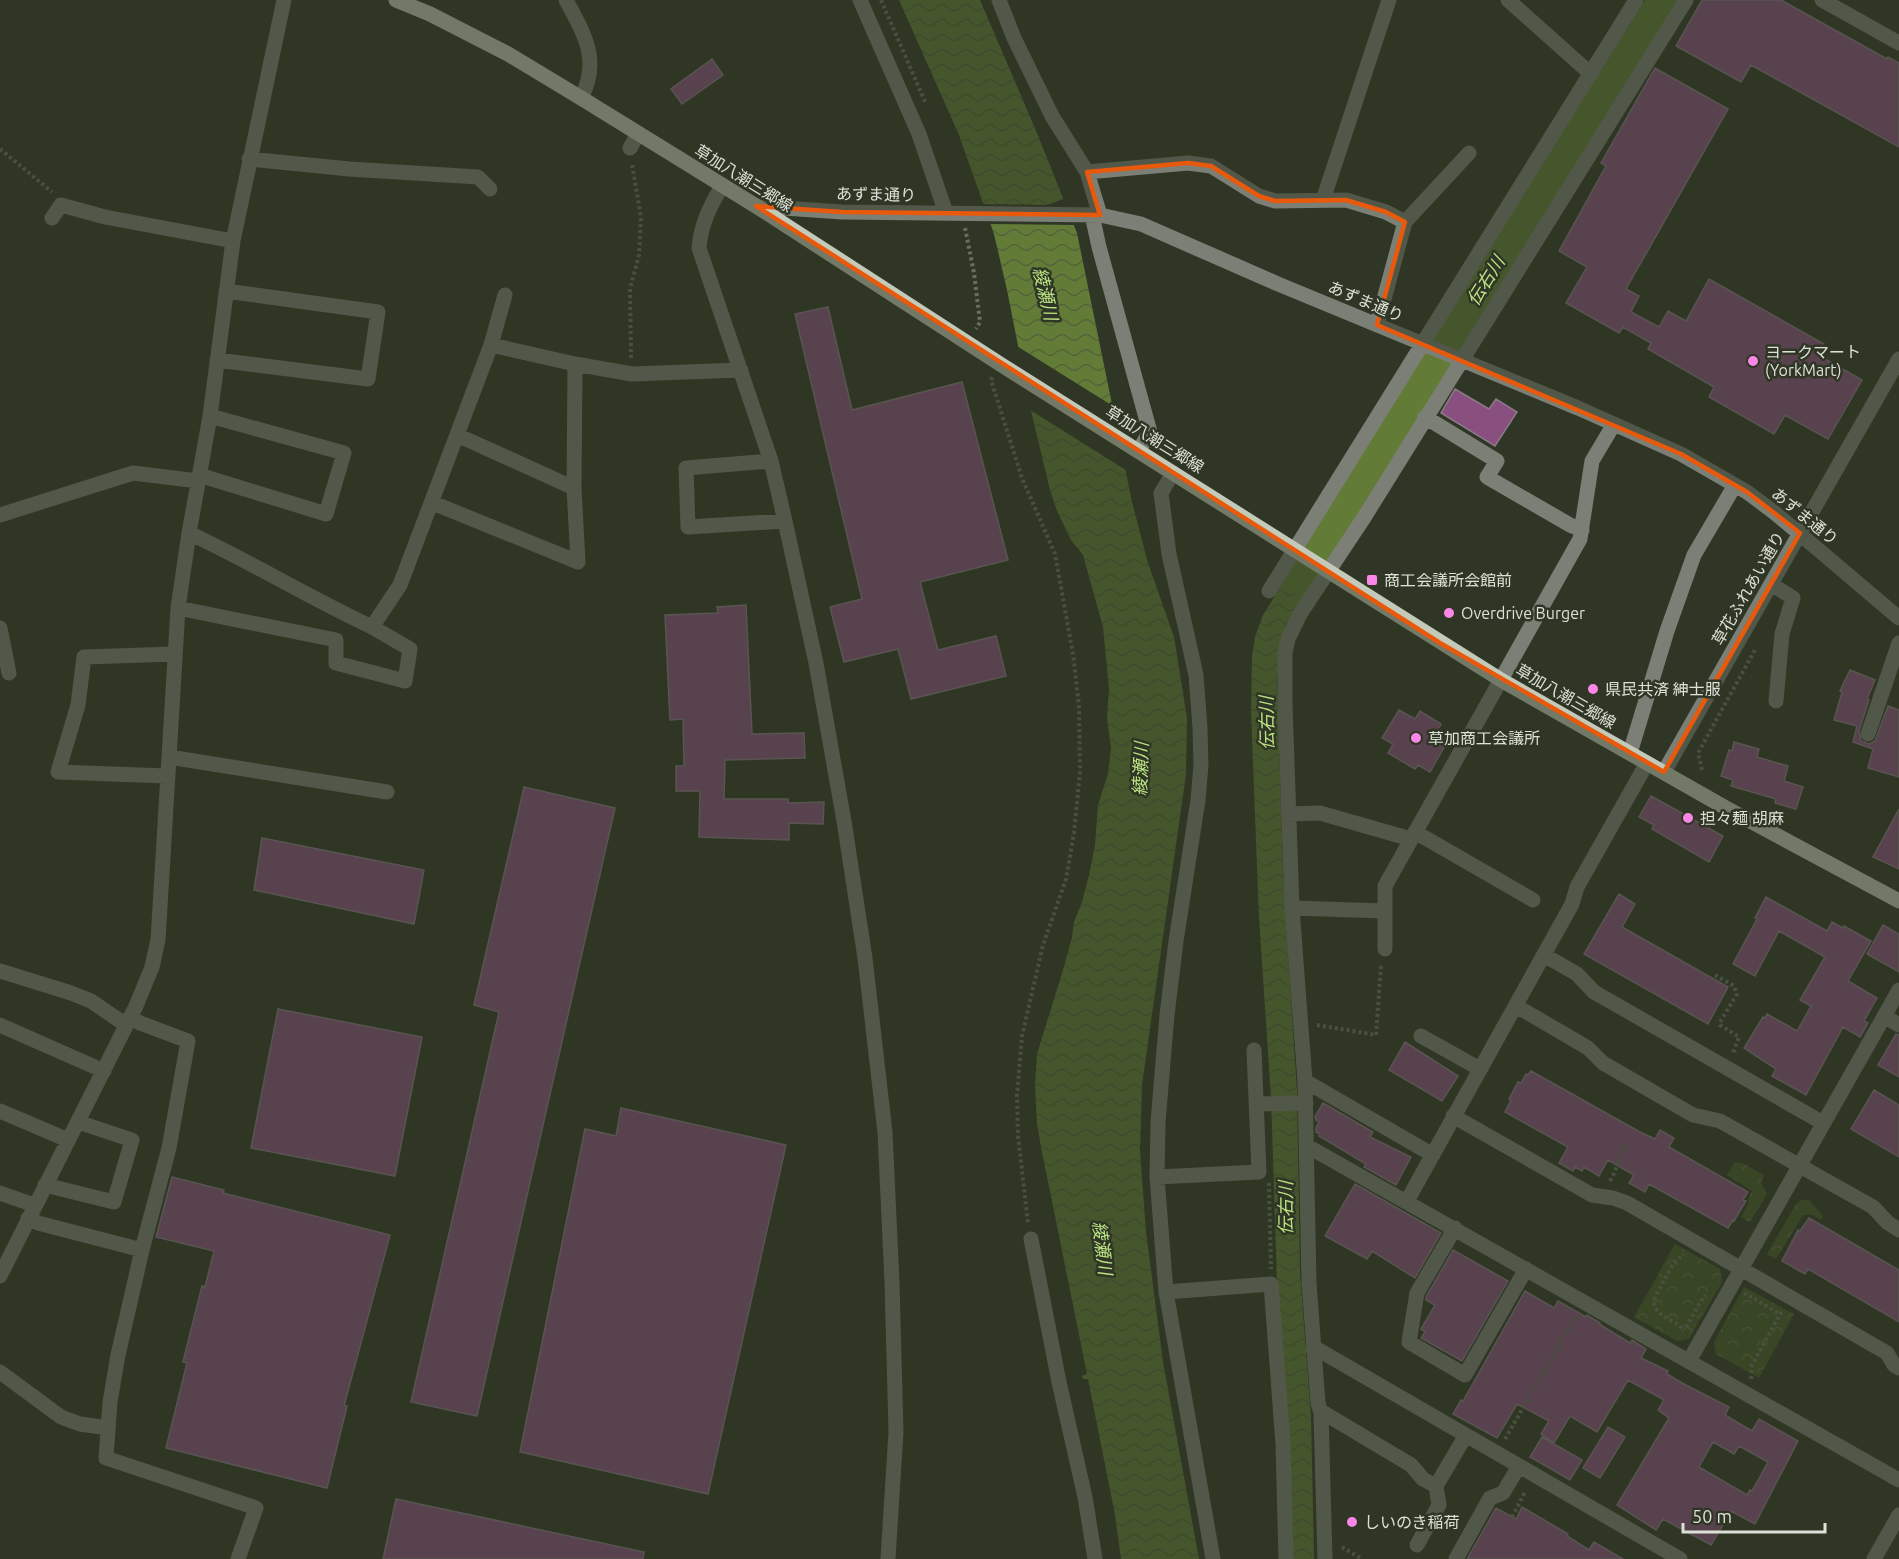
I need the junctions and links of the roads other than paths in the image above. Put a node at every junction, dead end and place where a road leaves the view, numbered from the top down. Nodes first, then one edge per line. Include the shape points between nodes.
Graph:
1 (284, 0) edge
2 (396, 0) edge
3 (566, 0) edge
4 (860, 0) edge
5 (999, 0) edge
6 (1389, 0) edge
7 (1508, 0) edge
8 (1636, 0) edge
9 (1686, 0) edge
10 (1822, 0) edge
11 (1899, 43) edge
12 (1591, 74) junction
13 (581, 98) junction
14 (638, 134) junction
15 (630, 148) road end
16 (1469, 153) dead end
17 (249, 159) junction
18 (1087, 172) junction
19 (722, 186) junction
20 (490, 189) dead end
21 (1323, 200) junction
22 (756, 206) junction
23 (57, 211) road end
24 (957, 213) junction
25 (1096, 215) junction
26 (1405, 222) junction
27 (233, 241) junction
28 (226, 291) junction
29 (505, 295) dead end
30 (1377, 325) junction
31 (491, 345) junction
32 (1425, 346) junction
33 (1899, 358) edge
34 (1458, 359) junction
35 (217, 360) junction
36 (575, 364) junction
37 (741, 370) junction
38 (210, 416) junction
39 (1425, 417) junction
40 (1614, 424) junction
41 (457, 435) junction
42 (1143, 453) junction
43 (771, 461) junction
44 (1173, 472) junction
45 (199, 478) junction
46 (1735, 485) junction
47 (574, 488) junction
48 (433, 503) junction
49 (0, 515) edge
50 (785, 521) junction
51 (1582, 530) junction
52 (189, 533) junction
53 (1800, 533) junction
54 (1296, 551) junction
55 (1325, 569) junction
56 (1771, 584) junction
57 (1269, 591) dead end
58 (178, 608) junction
59 (1899, 618) edge
60 (372, 627) junction
61 (0, 628) edge
62 (1899, 643) edge
63 (175, 654) junction
64 (9, 673) dead end
65 (1501, 680) junction
66 (1776, 701) dead end
67 (1869, 734) dead end
68 (1630, 753) junction
69 (169, 757) junction
70 (1647, 763) junction
71 (1664, 772) junction
72 (167, 776) junction
73 (387, 792) dead end
74 (1288, 814) junction
75 (1413, 836) junction
76 (1533, 900) dead end
77 (1899, 901) edge
78 (1292, 908) junction
79 (1385, 910) junction
80 (1385, 949) road end
81 (1544, 955) junction
82 (0, 971) edge
83 (1899, 990) edge
84 (1516, 1006) junction
85 (1884, 1016) junction
86 (128, 1021) junction
87 (0, 1025) edge
88 (1899, 1025) edge
89 (1421, 1036) dead end
90 (1254, 1050) dead end
91 (1480, 1070) junction
92 (105, 1071) junction
93 (1305, 1081) junction
94 (1303, 1103) junction
95 (1262, 1104) junction
96 (0, 1110) edge
97 (1453, 1116) junction
98 (78, 1122) junction
99 (1823, 1123) junction
100 (68, 1140) junction
101 (1307, 1146) junction
102 (1433, 1155) junction
103 (1799, 1166) junction
104 (1157, 1177) junction
105 (45, 1185) junction
106 (0, 1193) edge
107 (1407, 1201) junction
108 (31, 1212) junction
109 (1455, 1228) junction
110 (1899, 1230) edge
111 (1031, 1239) road end
112 (142, 1250) junction
113 (1526, 1269) junction
114 (1741, 1269) junction
115 (0, 1276) edge
116 (1166, 1292) junction
117 (1313, 1349) junction
118 (1689, 1361) junction
119 (1899, 1368) edge
120 (0, 1372) edge
121 (1321, 1413) junction
122 (108, 1428) junction
123 (1466, 1435) junction
124 (1519, 1466) junction
125 (1889, 1479) edge
126 (1436, 1486) junction
127 (1899, 1515) edge
128 (1417, 1545) dead end
129 (238, 1559) edge
130 (888, 1559) edge
131 (1095, 1559) edge
132 (1213, 1559) edge
133 (1286, 1559) edge
134 (1325, 1559) edge
135 (1456, 1559) edge
136 (1680, 1559) edge
137 (1874, 1559) edge

1 - 17 street
2 - 13 main road, 草加八潮三郷線 via 508,54
3 - 13 street via 590,56 591,74
4 - 24 street
5 - 18 street via 1052,116
6 - 21 street
7 - 12 street
8 - 12 street
9 - 34 street
10 - 11 street
12 - 32 street
13 - 14 main road, 草加八潮三郷線
14 - 15 street
14 - 19 main road, 草加八潮三郷線
16 - 26 street
17 - 20 street via 478,177
17 - 27 street
18 - 21 street via 1188,163 1211,166 1259,196 1275,201
18 - 25 street
19 - 22 main road, 草加八潮三郷線
19 - 37 street via 704,220 699,248
21 - 26 street via 1346,200
22 - 24 street, あずま通り via 842,212
22 - 42 main road, 草加八潮三郷線
23 - 27 street
24 - 25 street, あずま通り
25 - 30 street, あずま通り via 1141,225
25 - 42 street via 1102,258 1150,432
26 - 30 street
27 - 28 street
28 - 35 street
28 - 35 street via 378,312 368,379
29 - 31 street
30 - 32 street, あずま通り
31 - 36 street
31 - 41 street
32 - 34 street, あずま通り
32 - 54 street
33 - 53 street, 草花ふれあい通り
34 - 39 street
34 - 40 street, あずま通り
35 - 38 street
36 - 37 street via 632,374
36 - 47 street
37 - 43 street
38 - 45 street
38 - 45 street via 344,453 326,514
39 - 51 street via 1497,461 1487,477
39 - 55 street via 1365,516
40 - 46 street, あずま通り via 1681,454
40 - 51 street via 1592,461
41 - 47 street
41 - 48 street
42 - 44 main road, 草加八潮三郷線
43 - 50 street
43 - 50 street via 686,468 688,527
44 - 54 main road, 草加八潮三郷線
44 - 104 street via 1161,493 1169,554 1196,675 1201,765 1167,1015
45 - 49 street via 133,473
45 - 52 street
46 - 53 street, あずま通り
46 - 68 street via 1694,555
47 - 48 street via 578,562
48 - 60 street via 400,585
50 - 130 street via 816,663 844,821 882,1100 896,1432
51 - 65 street
52 - 58 street
52 - 60 street
53 - 56 street, 草花ふれあい通り
53 - 59 street, あずま通り
54 - 55 main road, 草加八潮三郷線
54 - 57 street
55 - 65 main road, 草加八潮三郷線
55 - 74 street via 1288,639 1285,653
56 - 66 street via 1793,598 1782,634
56 - 71 street, 草花ふれあい通り
58 - 60 street via 336,640 336,663 405,681 410,649
58 - 63 street
61 - 64 street
62 - 67 street
63 - 69 street
63 - 72 street via 84,657 78,705 58,772
65 - 68 main road, 草加八潮三郷線
65 - 75 street
68 - 70 main road, 草加八潮三郷線
69 - 72 street
69 - 73 street
70 - 71 main road, 草加八潮三郷線
70 - 81 street via 1577,887
71 - 77 main road, 草加八潮三郷線
72 - 86 street via 158,940 152,967
74 - 75 street via 1320,813
74 - 78 street
75 - 76 street
75 - 79 street via 1385,886
78 - 79 street
78 - 93 street
79 - 80 street
81 - 84 street
81 - 99 street via 1577,974 1594,992
82 - 86 street via 71,993
83 - 85 street
84 - 91 street
84 - 103 street via 1693,1115 1720,1121
85 - 88 street
85 - 99 street
86 - 92 street
86 - 112 street via 188,1041 169,1148
87 - 92 street
89 - 91 street
90 - 95 street
91 - 97 street
92 - 98 street
93 - 94 street
93 - 102 street
94 - 95 street
94 - 101 street
95 - 104 street via 1260,1172
96 - 100 street
97 - 102 street
97 - 114 street via 1592,1195 1627,1203
98 - 100 street
98 - 105 street via 132,1140 114,1202
99 - 103 street
100 - 105 street
101 - 107 street
101 - 117 street via 1306,1214
102 - 107 street
103 - 110 street via 1873,1207
103 - 114 street
104 - 116 street
105 - 108 street
106 - 108 street
107 - 109 street
108 - 112 street via 38,1223
108 - 115 street
109 - 113 street
109 - 113 street via 1417,1293 1409,1342 1456,1370 1466,1375
111 - 131 street
112 - 122 street via 118,1355
113 - 118 street
114 - 118 street
114 - 119 street via 1887,1353
116 - 132 street
116 - 133 street via 1271,1284 1283,1444
117 - 121 street
117 - 123 street
118 - 125 street
120 - 122 street via 61,1417
121 - 126 street via 1412,1465 1423,1479
121 - 134 street
122 - 129 street via 106,1458 256,1508
123 - 124 street
123 - 126 street
124 - 135 street via 1503,1492 1490,1498
124 - 136 street
126 - 128 street via 1439,1505
127 - 137 street

